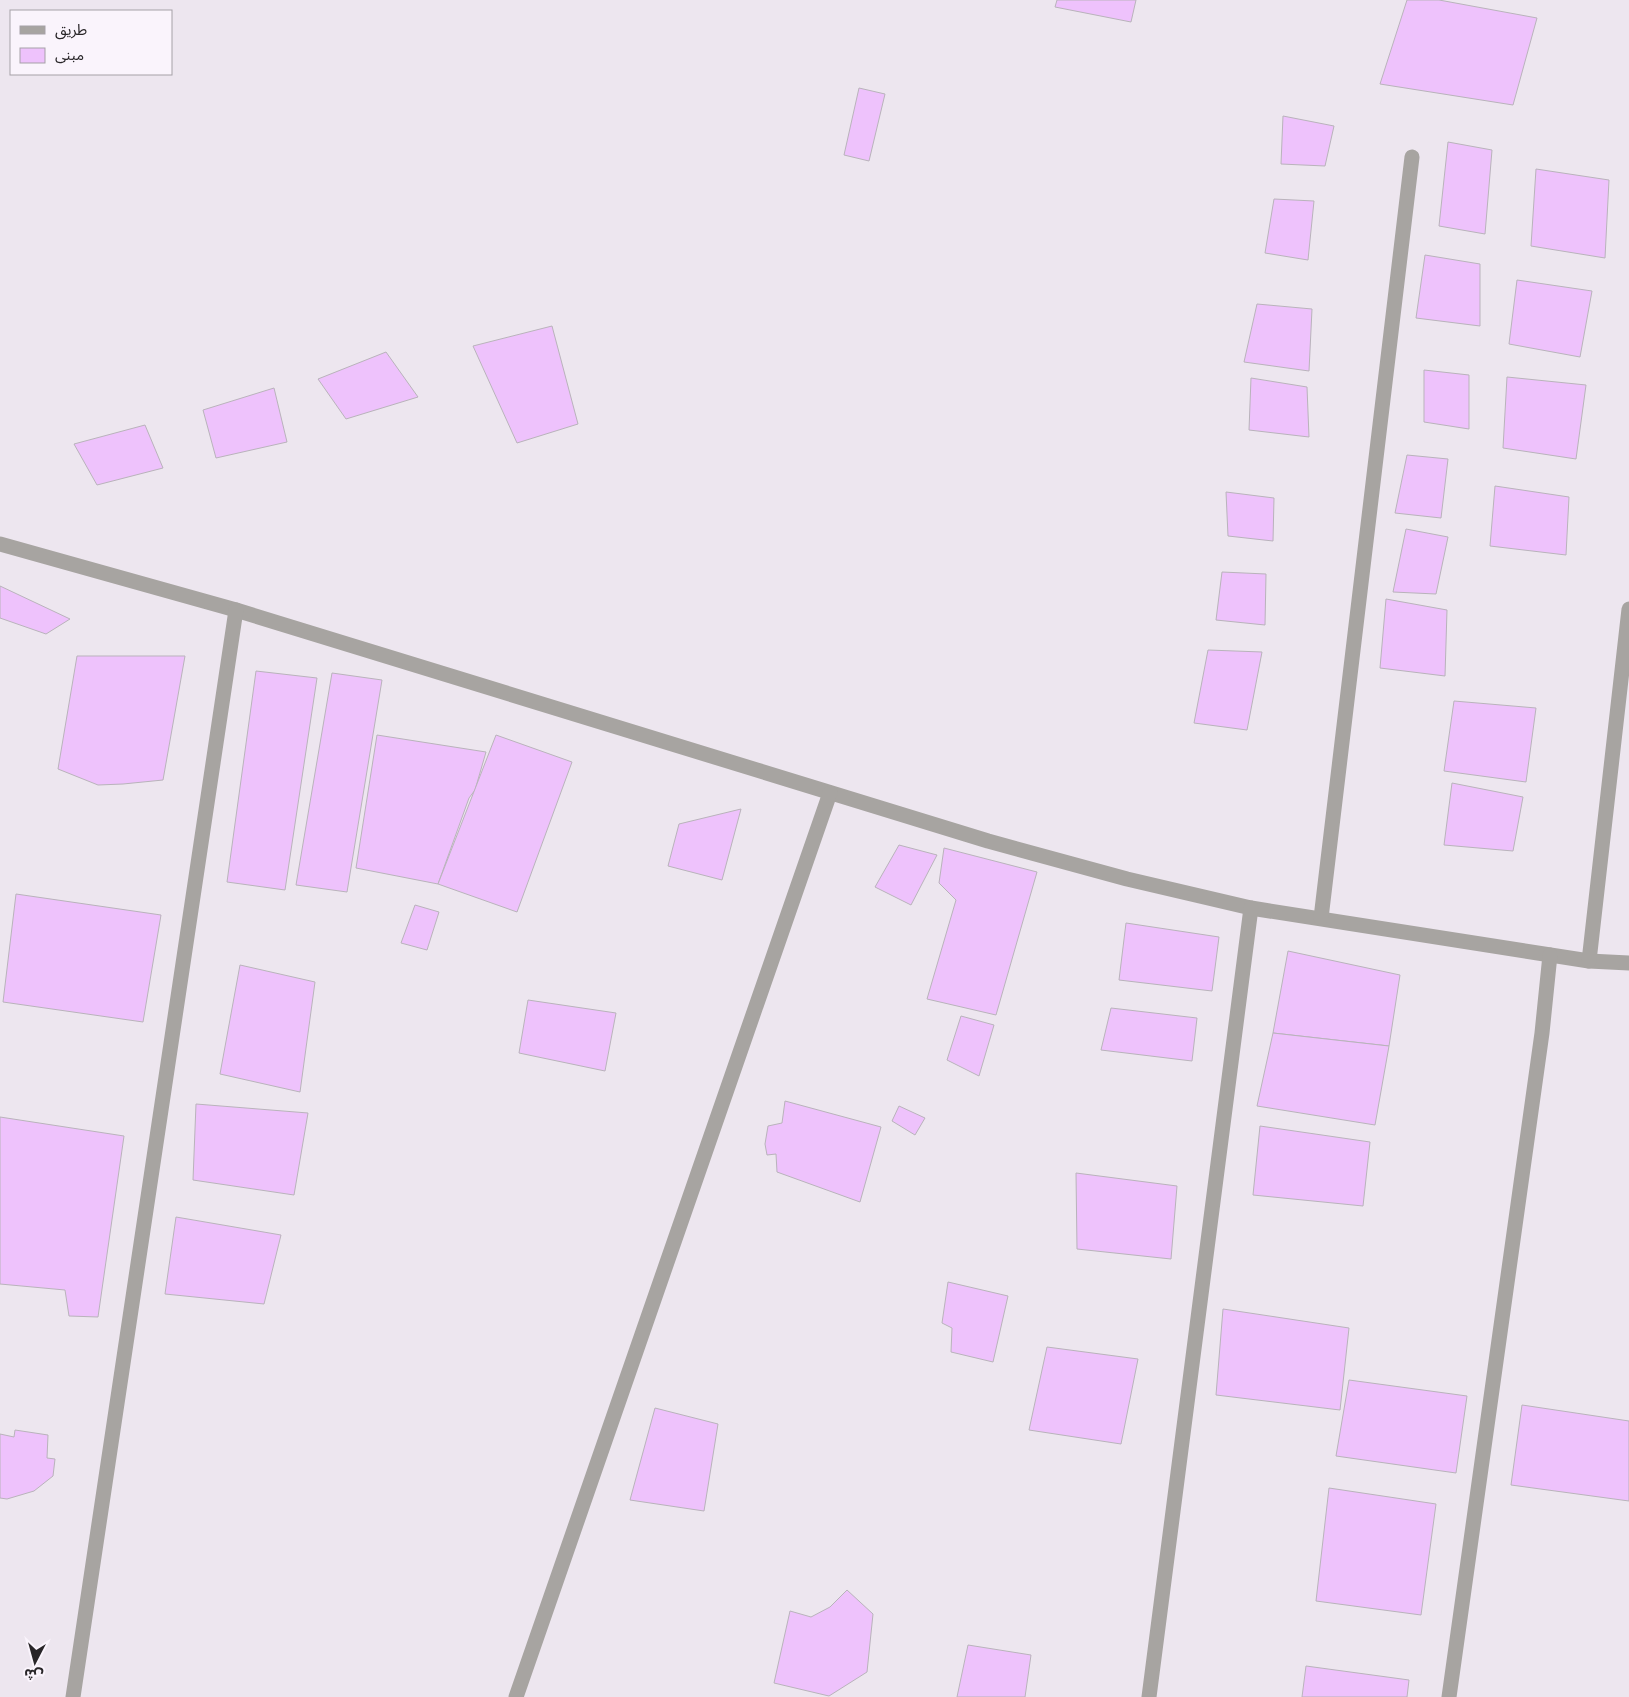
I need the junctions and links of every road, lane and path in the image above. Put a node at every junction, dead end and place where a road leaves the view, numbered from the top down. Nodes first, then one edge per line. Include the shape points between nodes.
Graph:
1 (1412, 157) dead end
2 (0, 544) edge
3 (1629, 609) edge
4 (236, 610) junction
5 (830, 793) junction
6 (1251, 908) junction
7 (1321, 918) junction
8 (1550, 955) junction
9 (1588, 961) junction
10 (1629, 963) edge
11 (73, 1697) edge
12 (516, 1697) edge
13 (1149, 1697) edge
14 (1449, 1697) edge

1 - 7 street
2 - 4 street
3 - 9 street
4 - 5 street
4 - 11 street
5 - 6 street via 1118,877
5 - 12 street
6 - 7 street
6 - 13 street
7 - 8 street
8 - 9 street
8 - 14 street via 1540,1052
9 - 10 street

